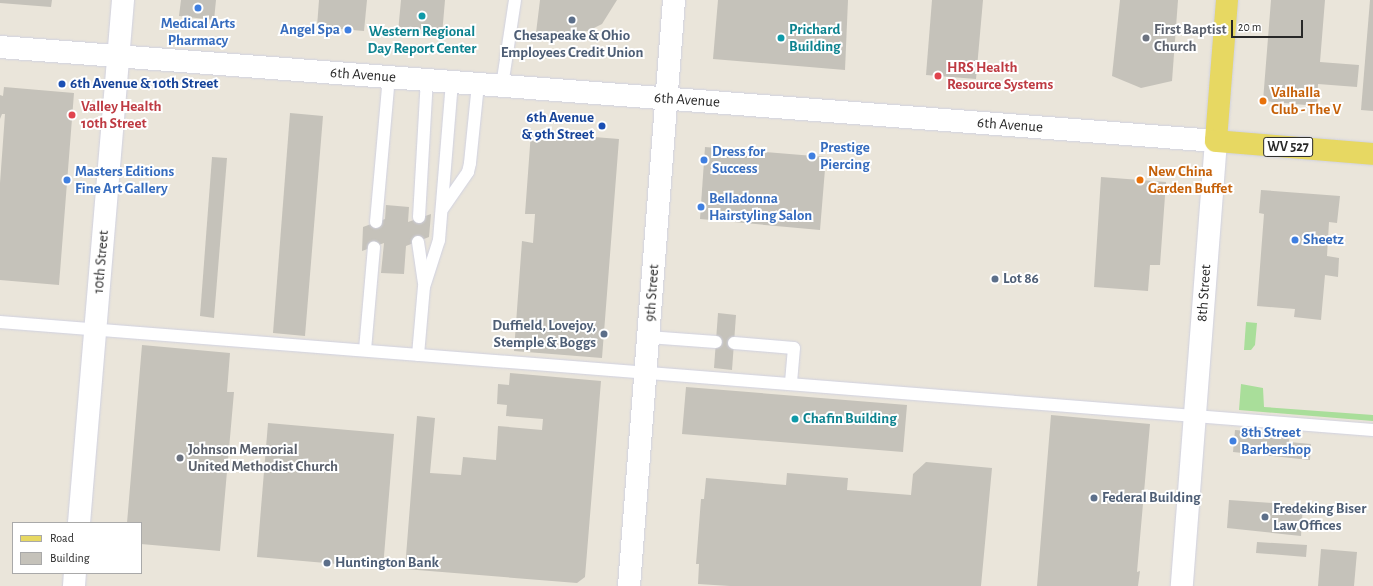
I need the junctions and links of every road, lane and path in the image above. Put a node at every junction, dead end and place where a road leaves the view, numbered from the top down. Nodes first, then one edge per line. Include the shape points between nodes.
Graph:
1 (122, 0) edge
2 (515, 0) edge
3 (674, 0) edge
4 (1227, 0) edge
5 (0, 46) edge
6 (118, 56) junction
7 (389, 77) junction
8 (427, 80) junction
9 (452, 82) junction
10 (478, 84) junction
11 (502, 86) junction
12 (667, 98) junction
13 (1216, 141) junction
14 (1373, 154) edge
15 (442, 208) junction
16 (419, 218) dead end
17 (376, 222) dead end
18 (418, 242) dead end
19 (374, 246) dead end
20 (424, 286) junction
21 (0, 322) edge
22 (95, 329) junction
23 (648, 337) junction
24 (716, 342) dead end
25 (734, 343) dead end
26 (365, 350) junction
27 (418, 355) junction
28 (645, 373) junction
29 (791, 383) junction
30 (1194, 416) junction
31 (1373, 430) edge
32 (79, 522) edge
33 (75, 574) edge
34 (74, 586) edge
35 (629, 586) edge
36 (1182, 586) edge

1 - 6 street, 10th Street
2 - 11 lane
3 - 12 street, 9th Street
4 - 13 main road, 8th Street
5 - 6 street, 6th Avenue
6 - 7 street, 6th Avenue
6 - 22 street, 10th Street
7 - 8 street, 6th Avenue
7 - 17 lane
8 - 9 street, 6th Avenue
8 - 16 lane
9 - 10 street, 6th Avenue
9 - 15 lane
10 - 11 street, 6th Avenue
10 - 15 lane via 468,172
11 - 12 street, 6th Avenue
12 - 13 street, 6th Avenue
12 - 23 street, 9th Street
13 - 14 main road, 6th Avenue / WV 527
13 - 30 street, 8th Street
15 - 20 lane via 439,240
18 - 20 lane
19 - 26 lane
20 - 27 lane
21 - 22 lane
22 - 26 lane
22 - 32 street, 10th Street
23 - 24 lane
23 - 28 street, 9th Street
25 - 29 lane via 794,348
26 - 27 lane
27 - 28 lane
28 - 29 lane
28 - 35 street, 9th Street
29 - 30 lane
30 - 31 lane
30 - 36 street, 8th Street
33 - 34 street

